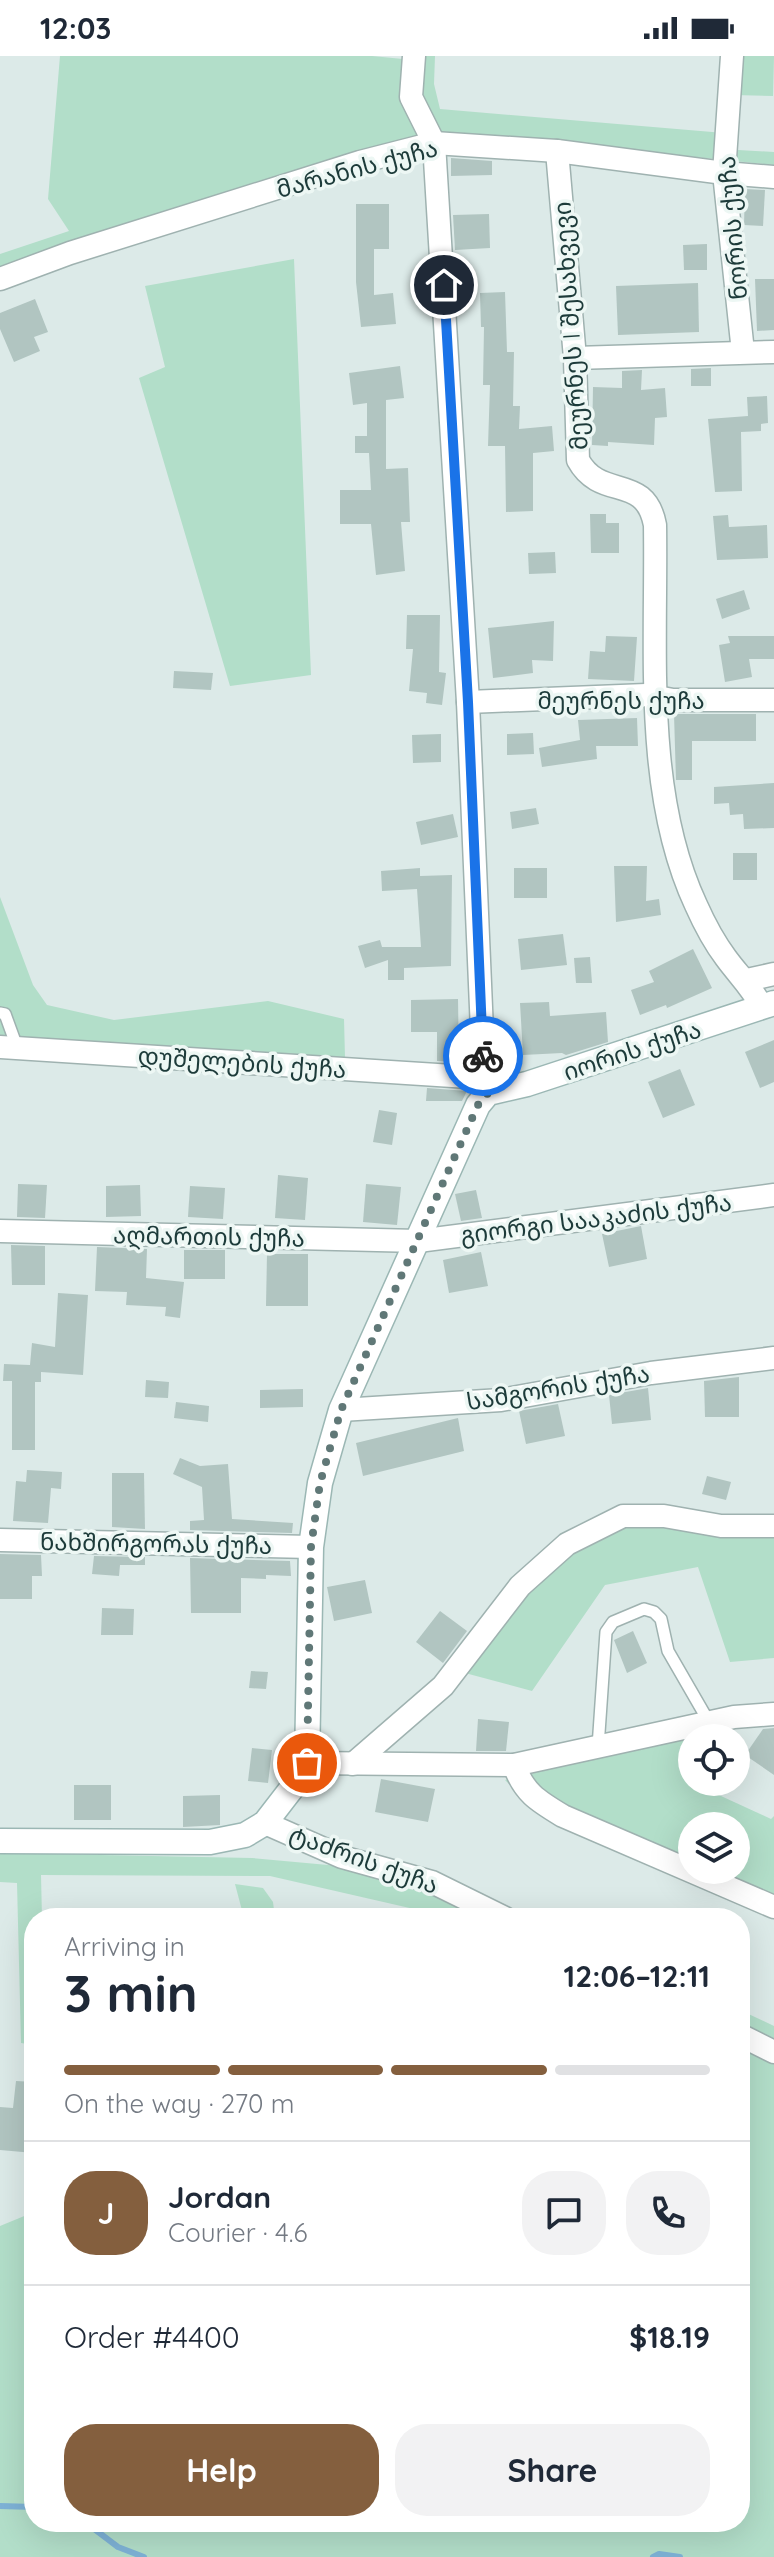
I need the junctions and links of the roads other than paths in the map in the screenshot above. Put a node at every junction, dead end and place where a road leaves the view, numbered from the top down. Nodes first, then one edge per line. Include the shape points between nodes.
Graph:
1 (414, 56) edge
2 (732, 56) edge
3 (434, 143) junction
4 (557, 151) junction
5 (724, 173) junction
6 (774, 177) edge
7 (0, 279) edge
8 (743, 352) junction
9 (774, 352) edge
10 (575, 358) junction
11 (658, 696) junction
12 (774, 700) edge
13 (468, 702) junction
14 (774, 974) edge
15 (747, 980) junction
16 (768, 1005) edge
17 (0, 1013) edge
18 (9, 1047) edge
19 (486, 1086) junction
20 (774, 1195) edge
21 (0, 1231) edge
22 (418, 1241) junction
23 (774, 1358) edge
24 (341, 1410) junction
25 (774, 1526) edge
26 (0, 1540) edge
27 (311, 1547) junction
28 (774, 1714) edge
29 (709, 1722) junction
30 (598, 1747) junction
31 (307, 1763) junction
32 (353, 1764) junction
33 (514, 1765) junction
34 (265, 1823) junction
35 (0, 1841) edge
36 (774, 1907) edge
37 (485, 1908) edge
38 (750, 2040) edge
39 (774, 2052) edge

1 - 3 street via 411,97
2 - 5 street, ნორის ქუჩა
3 - 4 street, მარანის ქუჩა
3 - 7 street, მარანის ქუჩა
3 - 13 street
4 - 5 street, მარანის ქუჩა
4 - 10 street, მეურნეს I შესახვევი
5 - 6 street, მარანის ქუჩა
5 - 8 street, ნორის ქუჩა
8 - 9 street
8 - 10 street
10 - 11 street, მეურნეს I შესახვევი via 578,460 585,473 640,494 652,507
11 - 12 street, მეურნეს ქუჩა
11 - 13 street, მეურნეს ქუჩა
11 - 15 street, მეურნეს I შესახვევი via 660,775 676,855 714,939
13 - 19 street
14 - 15 street
15 - 16 street, მეურნეს I შესახვევი
16 - 19 street, იორის ქუჩა via 527,1084
17 - 18 lane via 5,1014
18 - 19 street, დუშელების ქუჩა
19 - 22 street
20 - 22 street, გიორგი სააკაძის ქუჩა
21 - 22 street, აღმართის ქუჩა
22 - 24 street
23 - 24 street, სამგორის ქუჩა via 501,1400
24 - 27 street via 320,1483
25 - 32 street via 623,1516 567,1544 520,1586 443,1686
26 - 27 street, ნახშირგორას ქუჩა
27 - 31 street
28 - 29 street
29 - 30 street
29 - 30 lane via 668,1651 661,1619 644,1609 613,1622 606,1632
30 - 33 street
31 - 32 street
31 - 34 street
32 - 33 street
33 - 36 street via 521,1785 563,1816
34 - 35 street via 245,1835 210,1842
34 - 37 street, ტაძრის ქუჩა via 342,1857 432,1882
38 - 39 street

